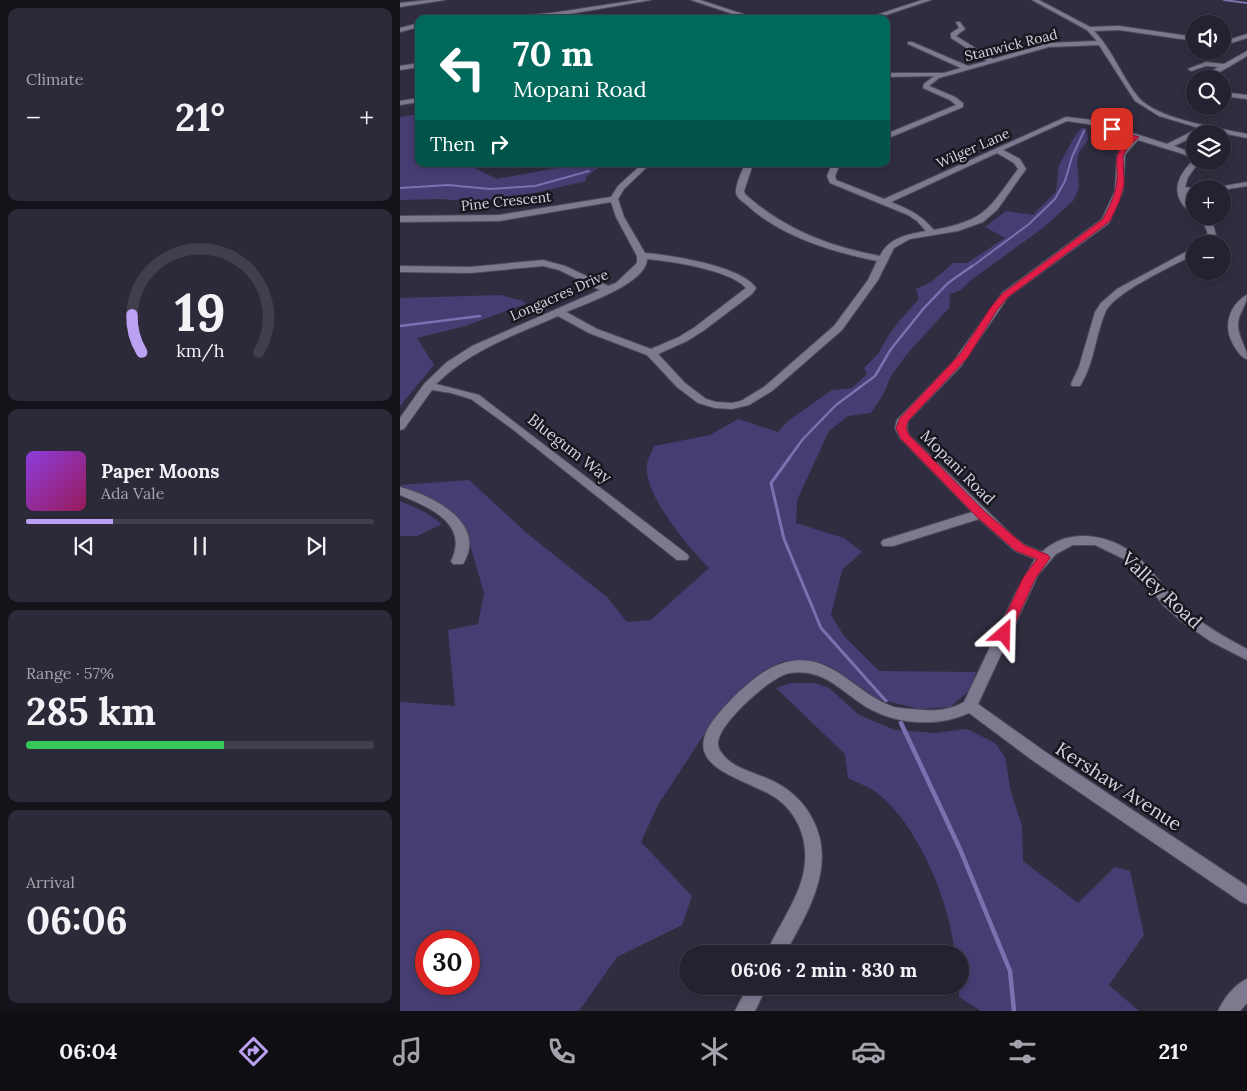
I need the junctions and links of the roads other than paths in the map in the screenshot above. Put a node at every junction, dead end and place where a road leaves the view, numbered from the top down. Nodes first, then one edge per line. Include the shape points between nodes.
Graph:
1 (442, 0) edge
2 (648, 0) edge
3 (694, 0) edge
4 (928, 0) edge
5 (1035, 0) edge
6 (400, 5) edge
7 (552, 15) edge
8 (742, 15) edge
9 (880, 15) edge
10 (1069, 17) junction
11 (400, 20) edge
12 (958, 23) dead end
13 (415, 25) edge
14 (415, 26) edge
15 (1119, 28) junction
16 (1090, 29) junction
17 (400, 30) edge
18 (1247, 36) edge
19 (1186, 38) edge
20 (1231, 41) edge
21 (910, 43) dead end
22 (1101, 43) junction
23 (1231, 47) edge
24 (1247, 52) edge
25 (992, 61) junction
26 (415, 66) edge
27 (1226, 66) junction
28 (400, 68) edge
29 (968, 68) junction
30 (1191, 69) dead end
31 (1219, 70) edge
32 (890, 74) edge
33 (946, 74) junction
34 (1231, 95) edge
35 (1247, 97) edge
36 (415, 101) edge
37 (400, 103) edge
38 (1200, 125) edge
39 (1231, 132) edge
40 (890, 135) edge
41 (1247, 136) edge
42 (1136, 137) junction
43 (1186, 137) edge
44 (1168, 146) junction
45 (997, 150) junction
46 (1186, 153) edge
47 (643, 167) edge
48 (749, 167) edge
49 (835, 167) edge
50 (1190, 170) edge
51 (1247, 184) edge
52 (1231, 186) edge
53 (1182, 191) junction
54 (1186, 191) edge
55 (614, 199) junction
56 (884, 202) junction
57 (1186, 205) edge
58 (400, 219) edge
59 (931, 232) junction
60 (1186, 255) edge
61 (642, 256) junction
62 (883, 259) junction
63 (400, 269) edge
64 (608, 290) junction
65 (1247, 298) edge
66 (559, 312) junction
67 (651, 353) junction
68 (1247, 356) edge
69 (1076, 384) dead end
70 (428, 386) junction
71 (400, 427) edge
72 (400, 492) edge
73 (981, 514) junction
74 (888, 543) dead end
75 (682, 557) dead end
76 (1044, 558) junction
77 (458, 562) dead end
78 (1247, 655) edge
79 (970, 706) junction
80 (1247, 896) edge
81 (779, 945) edge
82 (1247, 988) edge
83 (753, 995) edge
84 (745, 1011) edge
85 (1228, 1011) edge

1 - 6 street
2 - 7 street
3 - 8 street
4 - 9 street
5 - 10 street
10 - 15 street
10 - 16 street
11 - 13 street
12 - 25 street via 962,28 953,36
14 - 17 street
15 - 16 street
15 - 19 street
16 - 22 street
18 - 20 street
21 - 29 street
22 - 25 street, Stanwick Road via 1056,44
22 - 38 street via 1144,106 1165,116
23 - 24 street
24 - 27 street
25 - 29 street, Stanwick Road
26 - 28 street
27 - 30 street via 1206,64
27 - 31 street
29 - 33 street, Stanwick Road
32 - 33 street
33 - 40 street, Stanwick Road via 926,85 927,90 956,100 960,105
34 - 35 street
36 - 37 street
39 - 41 street
42 - 44 street
42 - 45 street, Wilger Lane via 1090,122 1061,121
42 - 73 street, Mopani Road via 1125,146 1120,156 1120,185 1106,221 1005,296 956,364 903,420 904,436
43 - 44 street
44 - 46 street
45 - 56 street, Wilger Lane
45 - 59 street via 1017,160 1022,169 994,208 970,225
47 - 55 street
48 - 62 street via 741,195 768,218 840,249
49 - 56 street via 831,176 833,181
50 - 53 street via 1183,179
51 - 52 street
53 - 54 street
53 - 57 street
55 - 58 street, Pine Crescent via 499,218
55 - 61 street via 620,217
56 - 59 street via 911,213
59 - 62 street via 897,241
60 - 69 street via 1120,291 1104,305
61 - 64 street, Longacres Drive via 642,264 632,275
61 - 67 street via 691,261 749,283 752,288 700,329
62 - 67 street via 873,280 828,338 768,390 745,403 732,406 702,401
63 - 64 street via 470,270 542,263 562,268
64 - 66 street, Longacres Drive
65 - 68 street via 1237,310 1231,328
66 - 67 street via 593,331
66 - 70 street, Longacres Drive via 476,348 441,371
70 - 71 street, Longacres Drive
70 - 75 street, Bluegum Way via 475,397
72 - 77 street via 440,509 454,520 462,534 464,548
73 - 74 street
73 - 76 street, Mopani Road via 1020,548
76 - 78 street, Valley Road via 1060,544 1074,541 1101,542 1112,546 1137,563 1169,603 1186,618
76 - 79 street, Valley Road via 1030,578
79 - 80 street, Kershaw Avenue via 1071,780
79 - 81 street via 952,714 934,716 890,711 824,670 797,666 769,676 716,728 710,740 711,750 718,761 789,798 799,809 814,844 810,883
82 - 85 street
83 - 84 street

